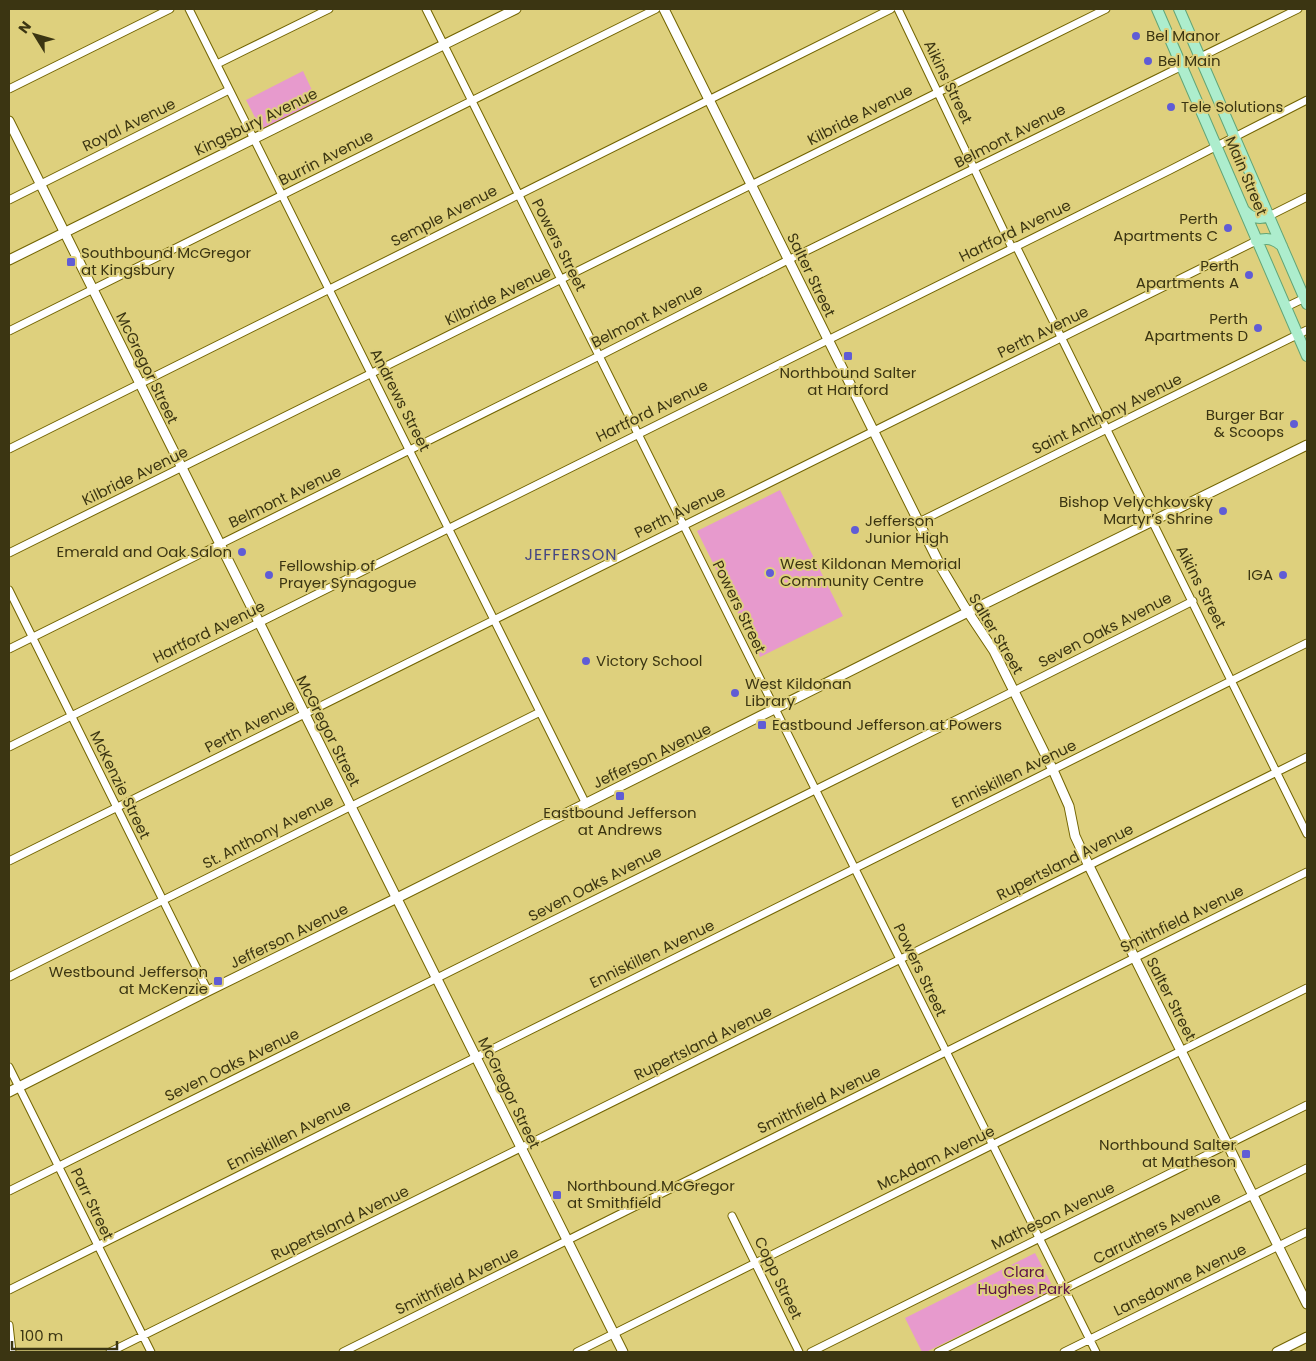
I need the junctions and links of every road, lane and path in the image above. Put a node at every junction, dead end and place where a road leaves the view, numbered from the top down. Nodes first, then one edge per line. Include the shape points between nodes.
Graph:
1 (170, 9) edge
2 (189, 9) edge
3 (329, 9) edge
4 (426, 9) edge
5 (516, 9) edge
6 (656, 9) edge
7 (664, 9) edge
8 (891, 9) edge
9 (898, 9) edge
10 (1106, 9) edge
11 (1157, 9) edge
12 (1179, 9) edge
13 (1298, 9) edge
14 (444, 45) junction
15 (1200, 56) junction
16 (217, 64) junction
17 (1181, 65) junction
18 (9, 89) edge
19 (229, 90) junction
20 (938, 92) junction
21 (471, 100) junction
22 (709, 100) junction
23 (1307, 100) edge
24 (9, 121) edge
25 (1234, 136) junction
26 (253, 139) junction
27 (1217, 146) junction
28 (974, 169) junction
29 (40, 184) junction
30 (752, 185) junction
31 (518, 194) junction
32 (282, 196) junction
33 (1307, 197) edge
34 (9, 200) edge
35 (1244, 210) junction
36 (1270, 216) junction
37 (64, 233) junction
38 (1256, 241) junction
39 (1282, 246) junction
40 (1014, 247) junction
41 (9, 260) edge
42 (788, 260) junction
43 (561, 280) junction
44 (92, 289) junction
45 (329, 289) junction
46 (1306, 300) edge
47 (1286, 307) junction
48 (9, 330) edge
49 (1303, 332) edge
50 (1062, 338) junction
51 (828, 339) junction
52 (599, 356) junction
53 (1307, 356) edge
54 (372, 374) junction
55 (139, 384) junction
56 (1108, 429) junction
57 (874, 432) junction
58 (637, 434) junction
59 (1307, 444) edge
60 (9, 449) edge
61 (409, 450) junction
62 (182, 468) junction
63 (919, 522) junction
64 (1153, 522) junction
65 (683, 526) junction
66 (449, 528) junction
67 (219, 545) junction
68 (9, 553) edge
69 (9, 590) edge
70 (1193, 601) junction
71 (968, 612) junction
72 (494, 620) junction
73 (258, 623) junction
74 (32, 638) junction
75 (1307, 643) edge
76 (9, 649) edge
77 (1232, 680) junction
78 (1014, 691) junction
79 (775, 710) junction
80 (540, 712) junction
81 (304, 714) junction
82 (71, 715) junction
83 (9, 747) edge
84 (1307, 757) edge
85 (1054, 770) junction
86 (1277, 772) junction
87 (815, 790) junction
88 (586, 804) junction
89 (350, 806) junction
90 (116, 808) junction
91 (1307, 834) edge
92 (9, 862) edge
93 (1089, 866) junction
94 (854, 868) junction
95 (1307, 872) edge
96 (397, 898) junction
97 (162, 901) junction
98 (1135, 958) junction
99 (900, 960) junction
100 (9, 977) edge
101 (436, 979) junction
102 (1307, 988) edge
103 (208, 991) junction
104 (1182, 1051) junction
105 (946, 1052) junction
106 (476, 1057) junction
107 (9, 1067) edge
108 (18, 1087) junction
109 (9, 1092) edge
110 (1307, 1105) edge
111 (992, 1145) junction
112 (1228, 1145) junction
113 (520, 1148) junction
114 (58, 1166) junction
115 (1307, 1168) edge
116 (9, 1192) edge
117 (1254, 1195) junction
118 (732, 1216) dead end
119 (1307, 1232) edge
120 (1039, 1239) junction
121 (567, 1241) junction
122 (98, 1246) junction
123 (1278, 1246) junction
124 (755, 1264) junction
125 (9, 1290) edge
126 (1064, 1290) junction
127 (1307, 1304) edge
128 (9, 1325) edge
129 (614, 1334) junction
130 (143, 1336) junction
131 (1307, 1337) edge
132 (1090, 1340) junction
133 (12, 1352) edge
134 (110, 1352) edge
135 (151, 1352) edge
136 (343, 1352) edge
137 (577, 1352) edge
138 (623, 1352) edge
139 (799, 1352) edge
140 (811, 1352) edge
141 (938, 1352) edge
142 (1064, 1352) edge
143 (1096, 1352) edge
144 (1277, 1352) edge

1 - 18 street
2 - 16 street, Andrews Street
3 - 16 street
4 - 14 street, Powers Street
5 - 14 main road, Kingsbury Avenue
6 - 21 street, Burrin Avenue
7 - 22 main road, Salter Street
8 - 22 street, Semple Avenue
9 - 20 street, Aikins Street
10 - 20 street, Kilbride Avenue
11 - 17 main road, Main Street
12 - 15 main road, Main Street
13 - 15 street, Belmont Avenue
14 - 21 street, Powers Street
14 - 26 main road, Kingsbury Avenue
15 - 17 street, Belmont Avenue
15 - 25 main road, Main Street
16 - 19 street, Andrews Street
17 - 27 main road, Main Street
17 - 28 street, Belmont Avenue
19 - 26 street, Andrews Street
19 - 29 street, Royal Avenue
20 - 28 street, Aikins Street
20 - 30 street, Kilbride Avenue
21 - 31 street, Powers Street
21 - 32 street, Burrin Avenue
22 - 30 main road, Salter Street
22 - 31 street, Semple Avenue
23 - 25 street, Hartford Avenue
24 - 29 main road, McGregor Street
25 - 27 street, Hartford Avenue
25 - 36 main road, Main Street
26 - 32 street, Andrews Street
26 - 37 main road, Kingsbury Avenue
27 - 35 main road, Main Street
27 - 40 street, Hartford Avenue
28 - 40 street, Aikins Street
28 - 42 street, Belmont Avenue
29 - 34 street, Royal Avenue
29 - 37 main road, McGregor Street
30 - 42 main road, Salter Street
30 - 43 street, Kilbride Avenue
31 - 43 street, Powers Street
31 - 45 street, Semple Avenue
32 - 44 street, Burrin Avenue
32 - 45 street, Andrews Street
33 - 36 street
35 - 36 main road via 1254,217
35 - 38 main road, Main Street
36 - 39 main road, Main Street
37 - 41 main road, Kingsbury Avenue
37 - 44 main road, McGregor Street
38 - 39 main road via 1270,239
38 - 47 main road, Main Street
38 - 50 street, Perth Avenue
39 - 46 main road, Main Street
40 - 50 street, Aikins Street
40 - 51 street, Hartford Avenue
42 - 51 main road, Salter Street
42 - 52 street, Belmont Avenue
43 - 52 street, Powers Street
43 - 54 street, Kilbride Avenue
44 - 48 street, Burrin Avenue
44 - 55 main road, McGregor Street
45 - 54 street, Andrews Street
45 - 55 street, Semple Avenue
46 - 47 street
47 - 49 main road, Main Street
49 - 53 main road, Main Street
49 - 56 street, Saint Anthony Avenue
50 - 56 street, Aikins Street
50 - 57 street, Perth Avenue
51 - 57 main road, Salter Street
51 - 58 street, Hartford Avenue
52 - 58 street, Powers Street
52 - 61 street, Belmont Avenue
54 - 61 street, Andrews Street
54 - 62 street, Kilbride Avenue
55 - 60 street, Semple Avenue
55 - 62 main road, McGregor Street
56 - 63 street, Saint Anthony Avenue
56 - 64 street, Aikins Street
57 - 63 main road, Salter Street
57 - 65 street, Perth Avenue
58 - 65 street, Powers Street
58 - 66 street, Hartford Avenue
59 - 64 main road, Jefferson Avenue
61 - 66 street, Andrews Street
61 - 67 street, Belmont Avenue
62 - 67 main road, McGregor Street
62 - 68 street, Kilbride Avenue
63 - 71 main road, Salter Street
64 - 70 street, Aikins Street
64 - 71 main road, Jefferson Avenue
65 - 72 street, Perth Avenue
65 - 79 street, Powers Street
66 - 72 street, Andrews Street
66 - 73 street, Hartford Avenue
67 - 73 main road, McGregor Street
67 - 74 street, Belmont Avenue
69 - 74 street, McKenzie Street
70 - 77 street, Aikins Street
70 - 78 street, Seven Oaks Avenue
71 - 78 main road, Salter Street via 994,651
71 - 79 main road, Jefferson Avenue
72 - 80 street, Andrews Street
72 - 81 street, Perth Avenue
73 - 81 main road, McGregor Street
73 - 82 street, Hartford Avenue
74 - 76 street, Belmont Avenue
74 - 82 street, McKenzie Street
75 - 77 street, Enniskillen Avenue
77 - 85 street, Enniskillen Avenue
77 - 86 street, Aikins Street
78 - 85 main road, Salter Street
78 - 87 street, Seven Oaks Avenue
79 - 87 street, Powers Street
79 - 88 main road, Jefferson Avenue
80 - 88 street, Andrews Street
80 - 89 street, St. Anthony Avenue
81 - 89 main road, McGregor Street
81 - 90 street, Perth Avenue
82 - 83 street, Hartford Avenue
82 - 90 street, McKenzie Street
84 - 86 street, Rupertsland Avenue
85 - 93 main road, Salter Street via 1069,806 1075,836
85 - 94 street, Enniskillen Avenue
86 - 91 street, Aikins Street
86 - 93 street, Rupertsland Avenue
87 - 94 street, Powers Street
87 - 101 street, Seven Oaks Avenue
88 - 96 main road, Jefferson Avenue
89 - 96 main road, McGregor Street
89 - 97 street, St. Anthony Avenue
90 - 92 street, Perth Avenue
90 - 97 street, McKenzie Street
93 - 98 main road, Salter Street
93 - 99 street, Rupertsland Avenue
94 - 99 street, Powers Street
94 - 106 street, Enniskillen Avenue
95 - 98 street, Smithfield Avenue
96 - 101 main road, McGregor Street
96 - 103 main road, Jefferson Avenue
97 - 100 street, St. Anthony Avenue
97 - 103 street, McKenzie Street
98 - 104 main road, Salter Street
98 - 105 street, Smithfield Avenue
99 - 105 street, Powers Street
99 - 113 street, Rupertsland Avenue
101 - 106 main road, McGregor Street
101 - 114 street, Seven Oaks Avenue
102 - 104 street, McAdam Avenue
103 - 108 main road, Jefferson Avenue
104 - 111 street, McAdam Avenue
104 - 112 main road, Salter Street
105 - 111 street, Powers Street
105 - 121 street, Smithfield Avenue
106 - 113 main road, McGregor Street
106 - 122 street, Enniskillen Avenue
107 - 108 street, Parr Street
108 - 109 main road, Jefferson Avenue
108 - 114 street, Parr Street
110 - 112 street, Matheson Avenue
111 - 120 street, Powers Street
111 - 124 street, McAdam Avenue
112 - 117 main road, Salter Street
112 - 120 street, Matheson Avenue
113 - 121 main road, McGregor Street
113 - 130 street, Rupertsland Avenue
114 - 116 street, Seven Oaks Avenue
114 - 122 street, Parr Street
115 - 117 street, Carruthers Avenue
117 - 123 main road, Salter Street
117 - 126 street, Carruthers Avenue
118 - 124 street, Copp Street
119 - 123 street, Lansdowne Avenue
120 - 126 street, Powers Street
120 - 140 street, Matheson Avenue
121 - 129 main road, McGregor Street
121 - 136 street, Smithfield Avenue
122 - 125 street, Enniskillen Avenue
122 - 130 street, Parr Street
123 - 127 main road, Salter Street
123 - 132 street, Lansdowne Avenue
124 - 129 street, McAdam Avenue
124 - 139 street, Copp Street
126 - 132 street, Powers Street
126 - 141 street, Carruthers Avenue
128 - 133 street
129 - 137 street, McAdam Avenue
129 - 138 main road, McGregor Street
130 - 134 street, Rupertsland Avenue
130 - 135 street, Parr Street
131 - 144 main road
132 - 142 street, Lansdowne Avenue
132 - 143 street, Powers Street

